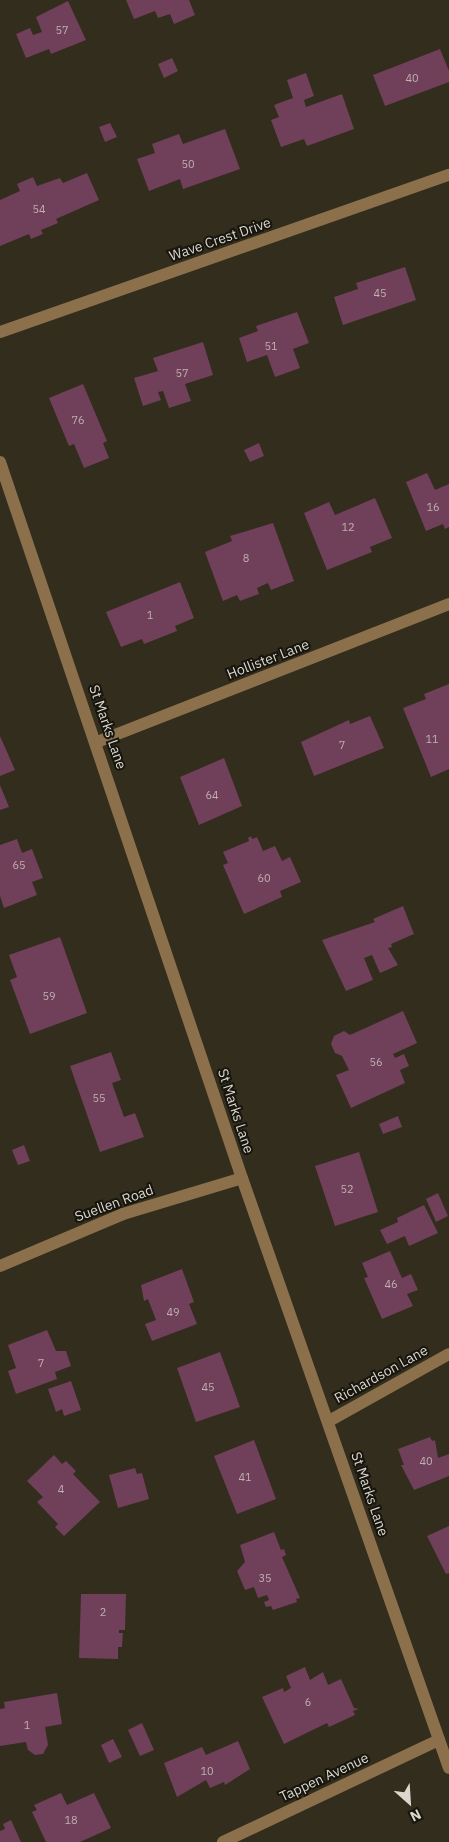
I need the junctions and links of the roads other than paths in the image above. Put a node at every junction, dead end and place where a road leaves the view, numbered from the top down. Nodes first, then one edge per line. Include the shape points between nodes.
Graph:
1 (449, 175) edge
2 (0, 332) edge
3 (1, 469) edge
4 (449, 604) edge
5 (97, 742) junction
6 (242, 1178) junction
7 (0, 1266) edge
8 (449, 1354) edge
9 (328, 1421) junction
10 (439, 1740) junction
11 (449, 1768) edge
12 (223, 1842) edge

1 - 2 street, Wave Crest Drive
3 - 5 street, St Marks Lane
4 - 5 street, Hollister Lane
5 - 6 street, St Marks Lane
6 - 7 street, Suellen Road via 123,1214
6 - 9 street, St Marks Lane
8 - 9 street, Richardson Lane
9 - 10 street, St Marks Lane
10 - 11 street, St Marks Lane
10 - 12 street, Tappen Avenue

